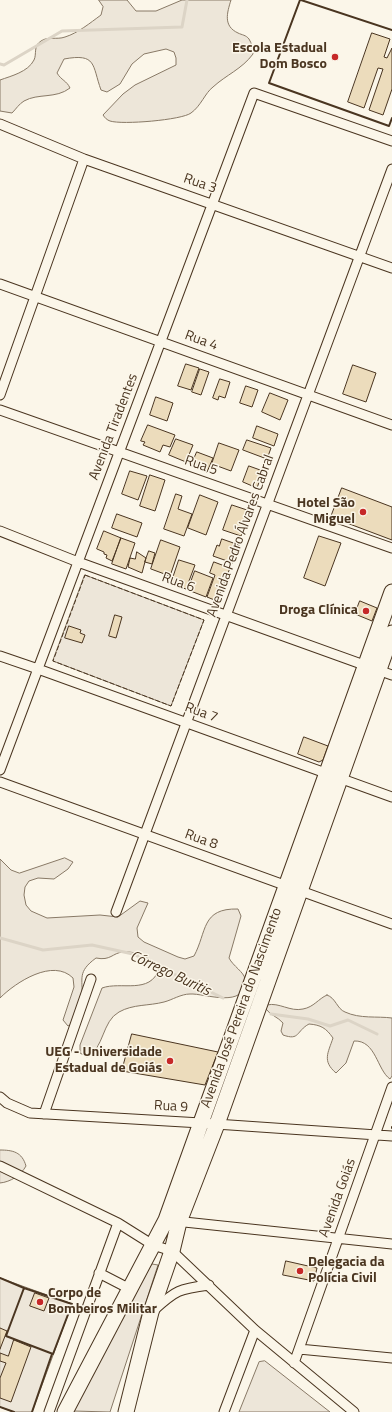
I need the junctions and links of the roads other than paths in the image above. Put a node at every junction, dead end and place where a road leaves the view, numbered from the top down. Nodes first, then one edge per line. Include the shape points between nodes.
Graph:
1 (0, 124) edge
2 (392, 141) edge
3 (84, 159) junction
4 (392, 169) edge
5 (213, 204) junction
6 (359, 257) junction
7 (392, 268) edge
8 (0, 284) edge
9 (35, 297) junction
10 (161, 342) junction
11 (0, 395) edge
12 (308, 395) junction
13 (0, 410) edge
14 (392, 425) edge
15 (119, 452) junction
16 (268, 504) junction
17 (0, 531) edge
18 (392, 548) edge
19 (78, 562) junction
20 (392, 592) edge
21 (226, 616) junction
22 (392, 633) edge
23 (0, 656) edge
24 (38, 669) junction
25 (379, 671) edge
26 (186, 723) junction
27 (0, 770) edge
28 (333, 776) junction
29 (0, 782) edge
30 (392, 797) edge
31 (145, 834) junction
32 (293, 889) junction
33 (116, 912) dead end
34 (392, 924) edge
35 (91, 979) dead end
36 (249, 1013) junction
37 (392, 1087) edge
38 (0, 1098) edge
39 (44, 1114) junction
40 (201, 1123) junction
41 (217, 1124) junction
42 (375, 1134) junction
43 (392, 1136) edge
44 (0, 1166) edge
45 (173, 1221) junction
46 (118, 1223) junction
47 (338, 1239) junction
48 (392, 1244) edge
49 (153, 1245) junction
50 (172, 1251) junction
51 (99, 1273) junction
52 (209, 1285) junction
53 (130, 1289) junction
54 (151, 1312) junction
55 (254, 1330) junction
56 (298, 1349) junction
57 (392, 1358) edge
58 (294, 1363) junction
59 (49, 1412) edge
60 (65, 1412) edge
61 (126, 1412) edge
62 (224, 1412) edge
63 (354, 1412) edge

1 - 3 street, Rua 3
2 - 5 street, Avenida Tiradentes via 254,93
3 - 5 street, Rua 3
3 - 9 street
4 - 6 street, Avenida Pedro Álvares Cabral
5 - 6 street, Rua 3
5 - 10 street, Avenida Tiradentes
6 - 7 street, Rua 3
6 - 12 street, Avenida Pedro Álvares Cabral
8 - 9 street, Rua 4
9 - 10 street, Rua 4
9 - 11 street
10 - 12 street, Rua 4
10 - 15 street, Avenida Tiradentes
12 - 14 street, Rua 4
12 - 16 street, Avenida Pedro Álvares Cabral
13 - 15 street, Rua 5
15 - 16 street, Rua 5
15 - 19 street, Avenida Tiradentes
16 - 18 street, Rua 5
16 - 21 street, Avenida Pedro Álvares Cabral
17 - 19 street, Rua 6
19 - 21 street, Rua 6
19 - 24 street, Avenida Tiradentes
20 - 25 main road, Avenida José Pereira do Nascimento
21 - 25 street, Rua 6
21 - 26 street, Avenida Pedro Álvares Cabral
22 - 25 main road, Avenida José Pereira do Nascimento
23 - 24 street, Rua 7
24 - 26 street, Rua 7
24 - 27 street, Avenida Tiradentes
25 - 28 main road, Avenida José Pereira do Nascimento
26 - 28 street, Rua 7
26 - 31 street, Avenida Pedro Álvares Cabral
28 - 30 street, Rua 7
28 - 32 main road, Avenida José Pereira do Nascimento
29 - 31 street, Rua 8
31 - 32 street, Rua 8
31 - 33 street, Avenida Pedro Álvares Cabral
32 - 34 street, Rua 8
32 - 36 main road, Avenida José Pereira do Nascimento
35 - 39 street
36 - 40 main road, Avenida José Pereira do Nascimento
36 - 41 main road, Avenida José Pereira do Nascimento
37 - 42 street, Avenida Goiás
38 - 39 street, Rua 9 via 30,1113
39 - 40 street, Rua 9
40 - 41 street, Rua 9
40 - 45 main road, Avenida José Pereira do Nascimento
41 - 42 street, Rua 9
41 - 45 main road, Avenida José Pereira do Nascimento
42 - 43 street, Rua 9
42 - 47 street, Avenida Goiás
44 - 46 street
45 - 47 street
45 - 49 main road, Avenida José Pereira do Nascimento
45 - 50 main road, Avenida José Pereira do Nascimento
46 - 49 street
46 - 51 street
47 - 48 street
47 - 56 street, Avenida Goiás
49 - 50 street
49 - 53 main road, Avenida José Pereira do Nascimento
50 - 52 street
50 - 54 main road, Avenida José Pereira do Nascimento
51 - 53 street
51 - 59 street
52 - 54 street via 173,1293
52 - 55 street
53 - 60 main road, Avenida José Pereira do Nascimento
54 - 61 main road, Avenida José Pereira do Nascimento
55 - 58 street
55 - 62 street
56 - 57 street
56 - 58 street, Avenida Goiás
58 - 63 street

